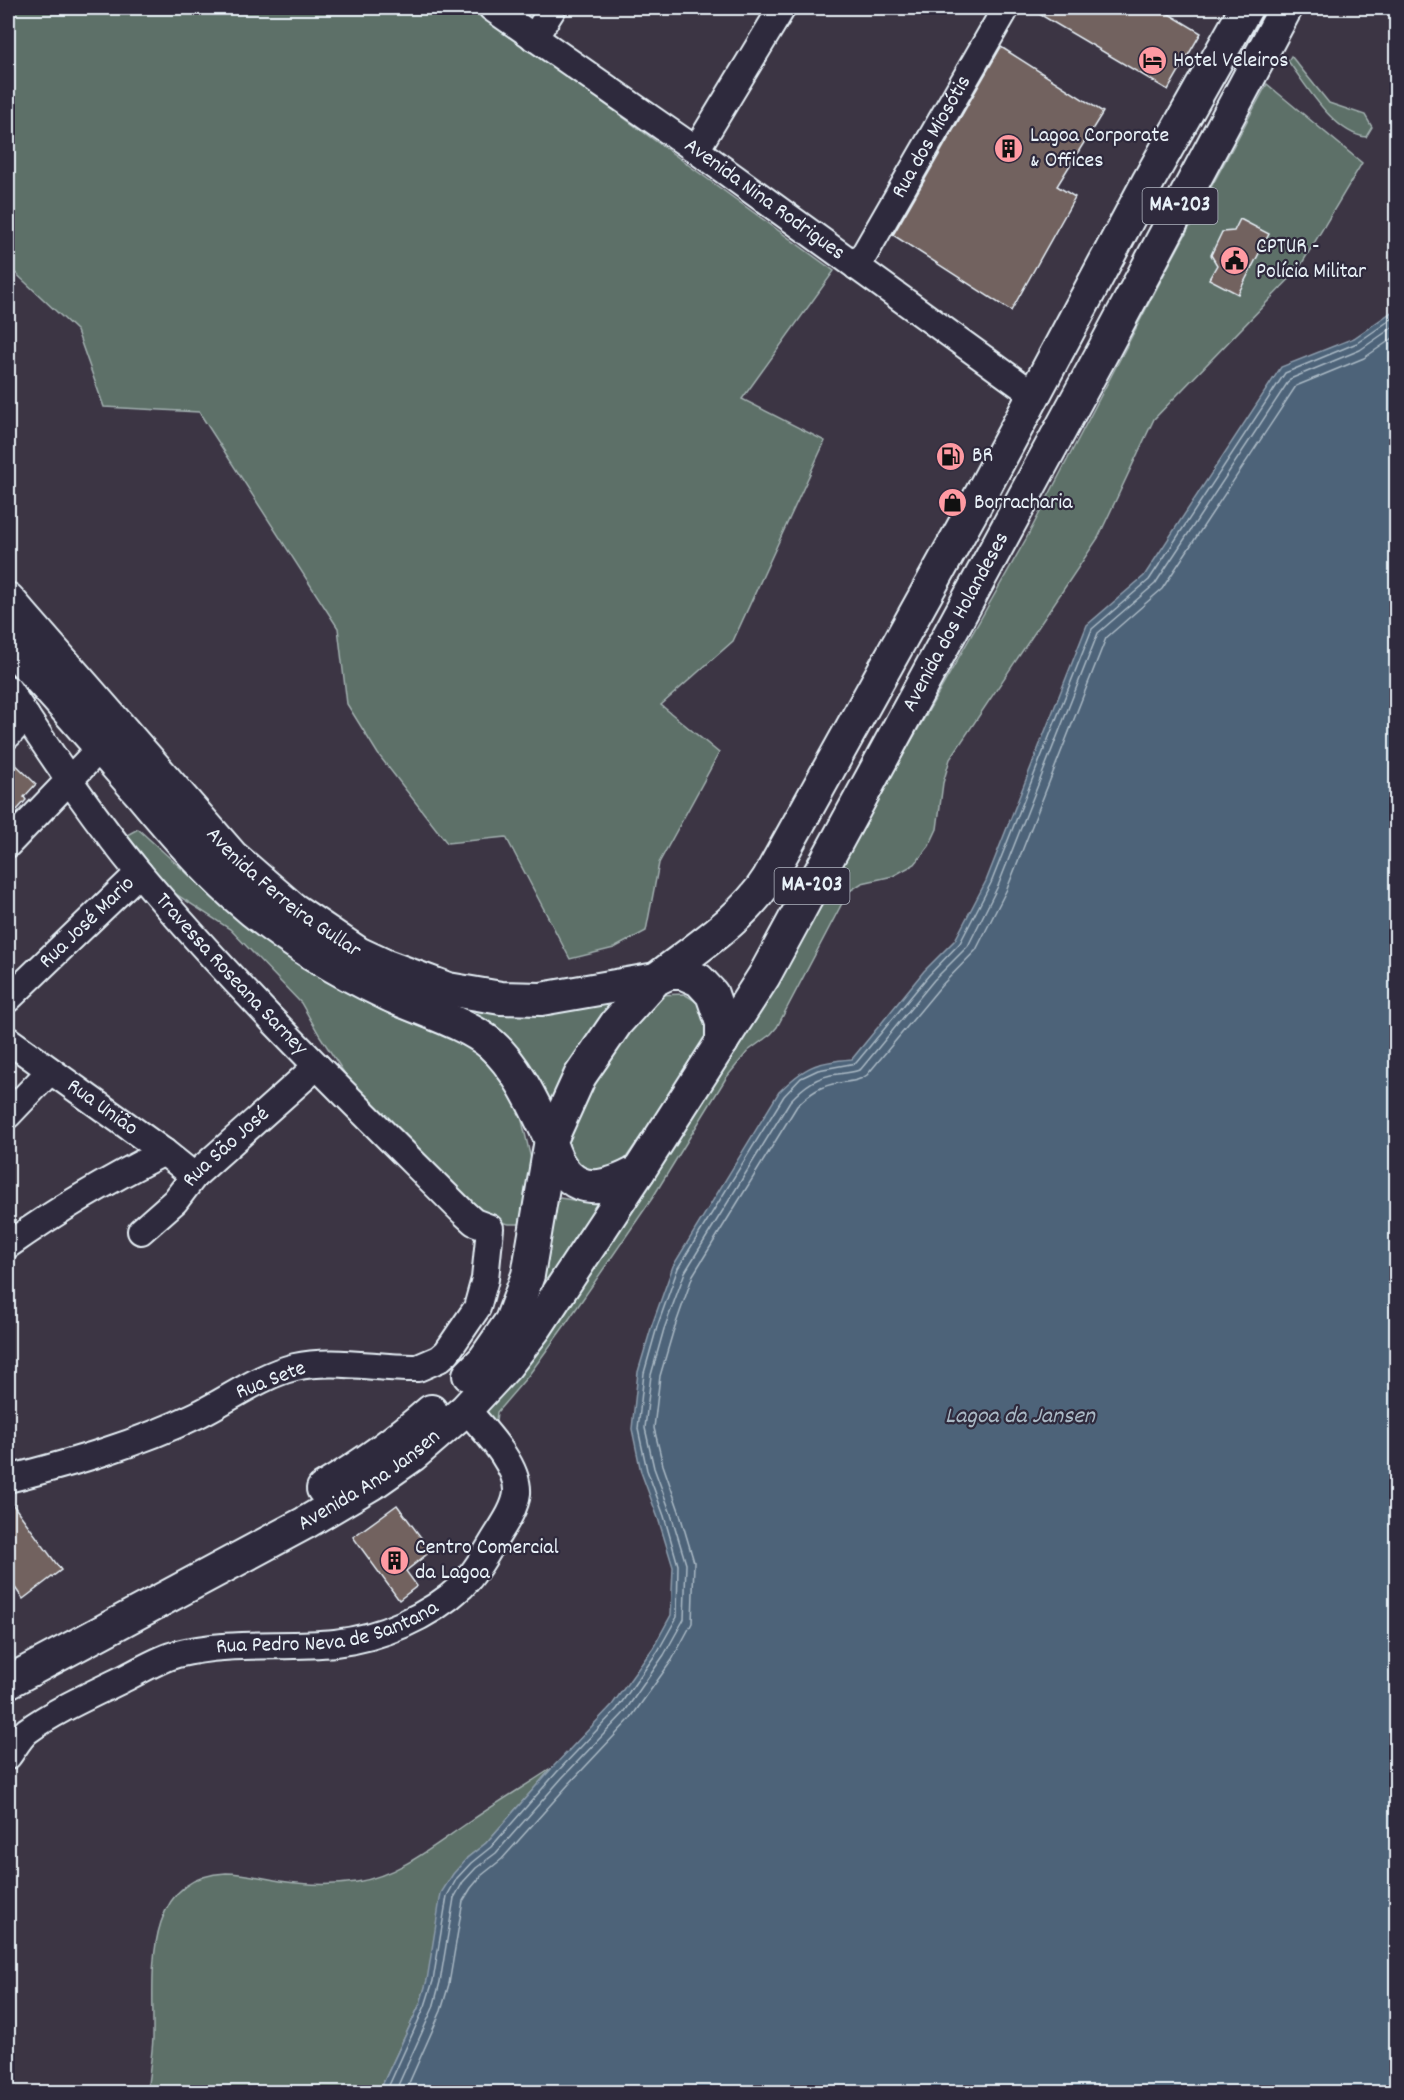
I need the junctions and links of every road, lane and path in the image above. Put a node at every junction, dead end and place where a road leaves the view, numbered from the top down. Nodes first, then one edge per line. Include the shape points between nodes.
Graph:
1 (492, 8) edge
2 (553, 8) edge
3 (782, 8) edge
4 (1006, 8) edge
5 (1246, 8) edge
6 (1286, 8) edge
7 (534, 38) junction
8 (696, 150) junction
9 (857, 267) junction
10 (1034, 395) junction
11 (8, 599) edge
12 (8, 645) edge
13 (8, 689) edge
14 (26, 716) junction
15 (899, 726) junction
16 (8, 735) edge
17 (100, 748) junction
18 (130, 762) junction
19 (70, 781) junction
20 (8, 844) edge
21 (140, 873) junction
22 (657, 978) junction
23 (8, 999) edge
24 (8, 1040) edge
25 (722, 1042) junction
26 (317, 1066) junction
27 (50, 1071) junction
28 (8, 1115) edge
29 (551, 1142) junction
30 (164, 1152) junction
31 (639, 1171) junction
32 (194, 1176) junction
33 (490, 1228) joint
34 (141, 1231) dead end
35 (8, 1245) edge
36 (466, 1409) junction
37 (8, 1479) edge
38 (8, 1658) edge
39 (8, 1682) edge
40 (8, 1756) edge

1 - 7 street, Avenida Nina Rodrigues
2 - 7 street
3 - 8 street
4 - 9 street, Rua dos Miosótis
5 - 10 main road, Avenida dos Holandeses / MA-203
6 - 15 main road, Avenida dos Holandeses / MA-203
7 - 8 street, Avenida Nina Rodrigues
8 - 9 street, Avenida Nina Rodrigues
9 - 10 street, Avenida Nina Rodrigues
10 - 15 main road via 1048,410 1048,426 904,689
10 - 22 main road, Avenida dos Holandeses / MA-203 via 762,890
11 - 18 main road, Avenida Ferreira Gullar
12 - 17 main road, Avenida Ferreira Gullar
13 - 14 street, Travessa Roseana Sarney
14 - 16 street
14 - 19 street, Travessa Roseana Sarney
15 - 25 main road, Avenida dos Holandeses / MA-203 via 764,976
17 - 18 main road, Avenida Ferreira Gullar
17 - 19 street
18 - 22 main road, Avenida Ferreira Gullar via 247,870 312,923 386,966 448,989 501,998 541,999
18 - 29 main road, Avenida Ferreira Gullar via 202,864 280,933 344,972 490,1043 522,1084
19 - 20 street
19 - 21 street, Travessa Roseana Sarney
21 - 23 street, Rua José Mario
21 - 26 street, Travessa Roseana Sarney
22 - 25 main road, Avenida Ferreira Gullar via 683,973 699,980 717,1003
22 - 29 main road, MA-203 via 596,1051 580,1076
24 - 27 street, Rua União
25 - 31 main road, MA-203
26 - 32 street, Rua São José
26 - 33 street, Travessa Roseana Sarney via 463,1212
27 - 28 street
27 - 30 street, Rua União
29 - 31 main road, Avenida Ferreira Gullar via 562,1170 584,1185 609,1185
29 - 38 main road, Avenida Ana Jansen via 528,1275 511,1321 484,1360 445,1399 407,1432 324,1488
30 - 32 street, Rua União
30 - 35 street via 38,1223
31 - 36 main road, Avenida Ana Jansen via 536,1327
32 - 34 street, Rua São José via 175,1201
33 - 37 street, Rua Sete via 477,1308 447,1352 429,1364 418,1368 315,1364 294,1368 151,1434
36 - 39 main road, Avenida Ana Jansen via 376,1481
36 - 40 street, Rua Pedro Neva de Santana via 505,1459 517,1492 513,1507 478,1567 452,1594 426,1612 368,1637 173,1655 33,1727

